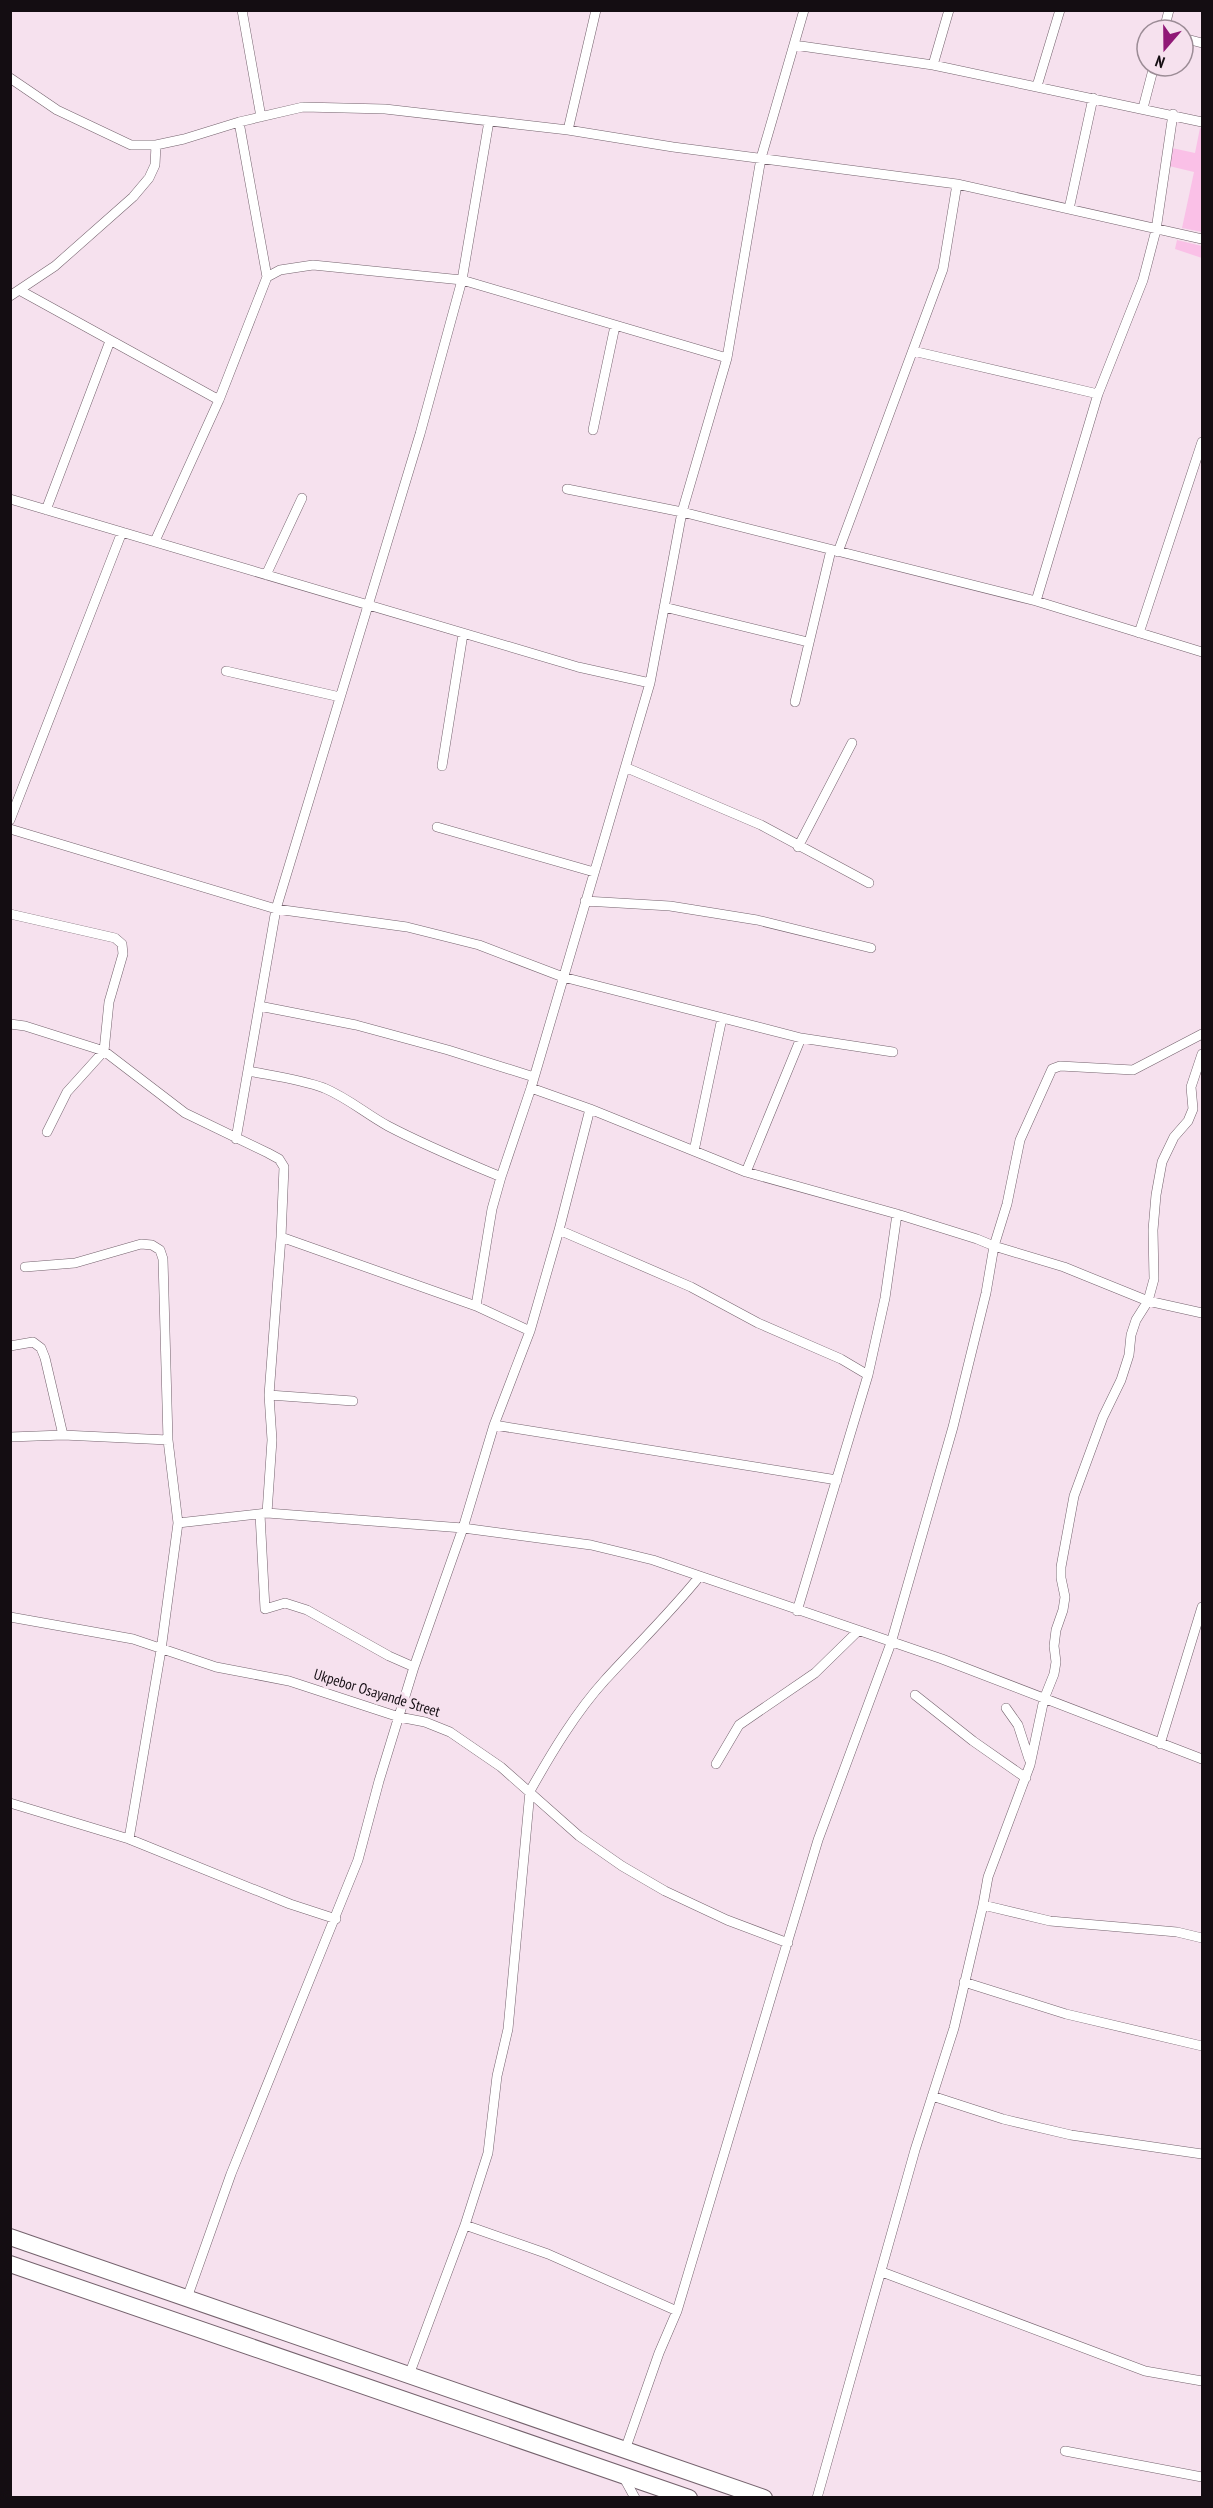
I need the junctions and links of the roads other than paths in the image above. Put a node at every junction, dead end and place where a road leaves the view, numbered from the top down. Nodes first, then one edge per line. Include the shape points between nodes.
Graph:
1 (242, 10) edge
2 (596, 10) edge
3 (804, 10) edge
4 (949, 10) edge
5 (1060, 10) edge
6 (794, 45) junction
7 (933, 65) junction
8 (10, 78) edge
9 (1151, 78) edge
10 (1037, 86) junction
11 (1093, 98) junction
12 (1143, 108) junction
13 (1173, 114) junction
14 (261, 117) junction
15 (489, 121) junction
16 (239, 122) junction
17 (1203, 122) edge
18 (568, 130) junction
19 (156, 145) junction
20 (762, 158) junction
21 (957, 184) junction
22 (1069, 209) junction
23 (1156, 230) junction
24 (1203, 239) edge
25 (267, 277) junction
26 (462, 280) junction
27 (21, 291) junction
28 (10, 296) edge
29 (615, 326) junction
30 (110, 341) junction
31 (913, 351) junction
32 (727, 358) junction
33 (1098, 394) junction
34 (219, 400) junction
35 (593, 430) dead end
36 (1203, 442) edge
37 (567, 489) dead end
38 (302, 498) dead end
39 (10, 500) edge
40 (46, 510) junction
41 (682, 512) junction
42 (122, 532) junction
43 (155, 541) junction
44 (834, 551) junction
45 (266, 575) junction
46 (1036, 601) junction
47 (367, 606) junction
48 (664, 607) junction
49 (1139, 633) junction
50 (463, 634) junction
51 (808, 642) junction
52 (1203, 652) edge
53 (226, 671) dead end
54 (650, 683) junction
55 (340, 697) junction
56 (795, 702) dead end
57 (852, 743) dead end
58 (442, 766) dead end
59 (627, 768) junction
60 (10, 820) edge
61 (436, 827) dead end
62 (10, 830) edge
63 (798, 847) junction
64 (594, 872) junction
65 (869, 883) dead end
66 (585, 901) junction
67 (276, 909) junction
68 (10, 914) edge
69 (871, 948) dead end
70 (563, 977) junction
71 (259, 1006) junction
72 (722, 1018) junction
73 (10, 1024) edge
74 (1203, 1034) edge
75 (801, 1038) junction
76 (104, 1051) junction
77 (893, 1052) dead end
78 (1203, 1054) edge
79 (248, 1071) junction
80 (534, 1077) junction
81 (531, 1088) junction
82 (590, 1109) junction
83 (47, 1132) dead end
84 (236, 1139) junction
85 (694, 1151) junction
86 (746, 1172) junction
87 (501, 1177) junction
88 (897, 1214) junction
89 (559, 1230) junction
90 (281, 1237) junction
91 (994, 1246) junction
92 (25, 1267) dead end
93 (1148, 1301) junction
94 (476, 1306) junction
95 (1203, 1313) edge
96 (530, 1331) junction
97 (10, 1346) edge
98 (868, 1375) junction
99 (269, 1395) junction
100 (353, 1401) dead end
101 (494, 1425) junction
102 (63, 1435) junction
103 (10, 1437) edge
104 (168, 1440) junction
105 (837, 1480) junction
106 (264, 1513) junction
107 (178, 1523) junction
108 (463, 1528) junction
109 (699, 1577) junction
110 (1203, 1607) edge
111 (797, 1611) junction
112 (10, 1617) edge
113 (858, 1631) junction
114 (891, 1643) junction
115 (161, 1650) junction
116 (414, 1667) junction
117 (915, 1695) dead end
118 (1044, 1699) junction
119 (1006, 1708) dead end
120 (399, 1717) junction
121 (1160, 1744) junction
122 (1203, 1759) edge
123 (716, 1764) dead end
124 (1030, 1765) junction
125 (1026, 1778) junction
126 (530, 1791) junction
127 (10, 1803) edge
128 (129, 1839) junction
129 (982, 1905) junction
130 (336, 1919) junction
131 (1203, 1938) edge
132 (788, 1942) junction
133 (964, 1982) junction
134 (1203, 2046) edge
135 (932, 2096) junction
136 (1203, 2154) edge
137 (465, 2225) junction
138 (10, 2237) edge
139 (10, 2264) edge
140 (882, 2272) junction
141 (187, 2298) junction
142 (676, 2311) junction
143 (410, 2375) junction
144 (1203, 2381) edge
145 (625, 2450) junction
146 (1065, 2451) dead end
147 (620, 2473) junction
148 (1203, 2477) edge
149 (635, 2498) edge
150 (689, 2498) edge
151 (764, 2498) edge
152 (817, 2498) edge

1 - 14 street
2 - 18 street
3 - 6 street
4 - 7 street
5 - 10 street
6 - 7 street
6 - 20 street
7 - 10 street
8 - 19 street via 57,110 102,133 131,145
9 - 12 street
10 - 11 street
11 - 12 street
11 - 22 street
12 - 13 street
13 - 17 street
13 - 23 street
14 - 15 street via 303,107 385,109
14 - 16 street
15 - 18 street
15 - 26 street
16 - 19 street
16 - 25 street
18 - 20 street
19 - 27 street via 155,165 133,197
20 - 21 street
20 - 32 street
21 - 22 street
21 - 31 street via 943,269
22 - 23 street
23 - 24 street
23 - 33 street via 1143,280
25 - 26 street via 280,270 313,265
25 - 34 street
26 - 29 street
26 - 47 street
27 - 28 street
27 - 30 street
29 - 32 street
29 - 35 street
30 - 34 street
30 - 40 street
31 - 33 street
31 - 44 street
32 - 41 street
33 - 46 street
34 - 43 street
36 - 49 street
37 - 41 street
38 - 45 street
39 - 40 street
40 - 42 street
41 - 44 street
41 - 48 street
42 - 43 street
42 - 60 street
43 - 45 street
44 - 46 street
44 - 51 street
45 - 47 street
46 - 49 street
47 - 50 street
47 - 55 street
48 - 51 street
48 - 54 street
49 - 52 street
50 - 54 street
50 - 58 street
51 - 56 street
53 - 55 street
54 - 59 street
55 - 67 street
57 - 63 street
59 - 63 street via 761,825
59 - 64 street
61 - 64 street
62 - 67 street
63 - 65 street
64 - 66 street
66 - 69 street via 669,906 757,920
66 - 70 street
67 - 70 street via 407,927 479,945
67 - 71 street
68 - 76 street via 115,938 122,944 123,954 109,1002
70 - 72 street
70 - 80 street
71 - 79 street
71 - 80 street via 356,1026
72 - 75 street
72 - 85 street
73 - 76 street
74 - 91 street via 1133,1070 1060,1065 1052,1069 1020,1140
75 - 77 street
75 - 86 street
76 - 83 street via 67,1092
76 - 84 street via 185,1113
78 - 93 street via 1191,1087 1193,1109 1162,1162 1153,1230 1154,1279
79 - 84 street
79 - 87 street via 322,1087 412,1138
80 - 81 street
81 - 82 street
81 - 87 street
82 - 85 street
82 - 89 street
84 - 90 street via 279,1159 284,1167
85 - 86 street
86 - 88 street
87 - 94 street
88 - 91 street
88 - 98 street via 885,1298
89 - 96 street
89 - 98 street via 691,1287
90 - 94 street
90 - 99 street
91 - 93 street via 1064,1267
91 - 114 street via 953,1427
92 - 104 street via 75,1263 141,1244 160,1250
93 - 95 street
93 - 118 street via 1136,1320 1121,1380 1074,1496 1061,1567 1065,1597 1056,1630 1056,1662
94 - 96 street
96 - 101 street
97 - 102 street via 33,1342 40,1348
98 - 105 street
99 - 100 street
99 - 106 street via 272,1440
101 - 105 street
101 - 108 street
102 - 103 street
102 - 104 street
104 - 107 street
105 - 111 street
106 - 107 street
106 - 108 street
106 - 116 street via 265,1610 285,1603 307,1610
107 - 115 street
108 - 109 street via 622,1551
108 - 116 street
109 - 111 street
109 - 126 street via 604,1681
110 - 121 street
111 - 113 street
112 - 115 street, Ukpebor Osayande Street via 109,1633
113 - 114 street
113 - 123 street via 815,1673 739,1725
114 - 118 street
114 - 132 street via 818,1840
115 - 120 street, Ukpebor Osayande Street via 216,1667 289,1681
115 - 128 street
116 - 120 street
117 - 125 street
118 - 121 street
118 - 124 street
119 - 124 street via 1018,1725
120 - 126 street, Ukpebor Osayande Street via 450,1732
120 - 130 street via 358,1860
121 - 122 street
124 - 125 street
125 - 129 street via 988,1877
126 - 132 street, Ukpebor Osayande Street via 579,1836 665,1891 727,1920
126 - 137 street via 508,2029 497,2076 488,2153
127 - 128 street
128 - 130 street
129 - 131 street via 1050,1921
129 - 133 street
130 - 141 street via 231,2174
132 - 142 street
133 - 134 street via 1066,2014
133 - 135 street
135 - 136 street via 1071,2135
135 - 140 street
137 - 142 street via 548,2254
137 - 143 street
138 - 141 highway
139 - 147 highway
140 - 144 street via 1145,2371
140 - 152 street
141 - 143 highway
142 - 145 street
143 - 145 highway
145 - 151 highway
146 - 148 street
147 - 149 street
147 - 150 highway

